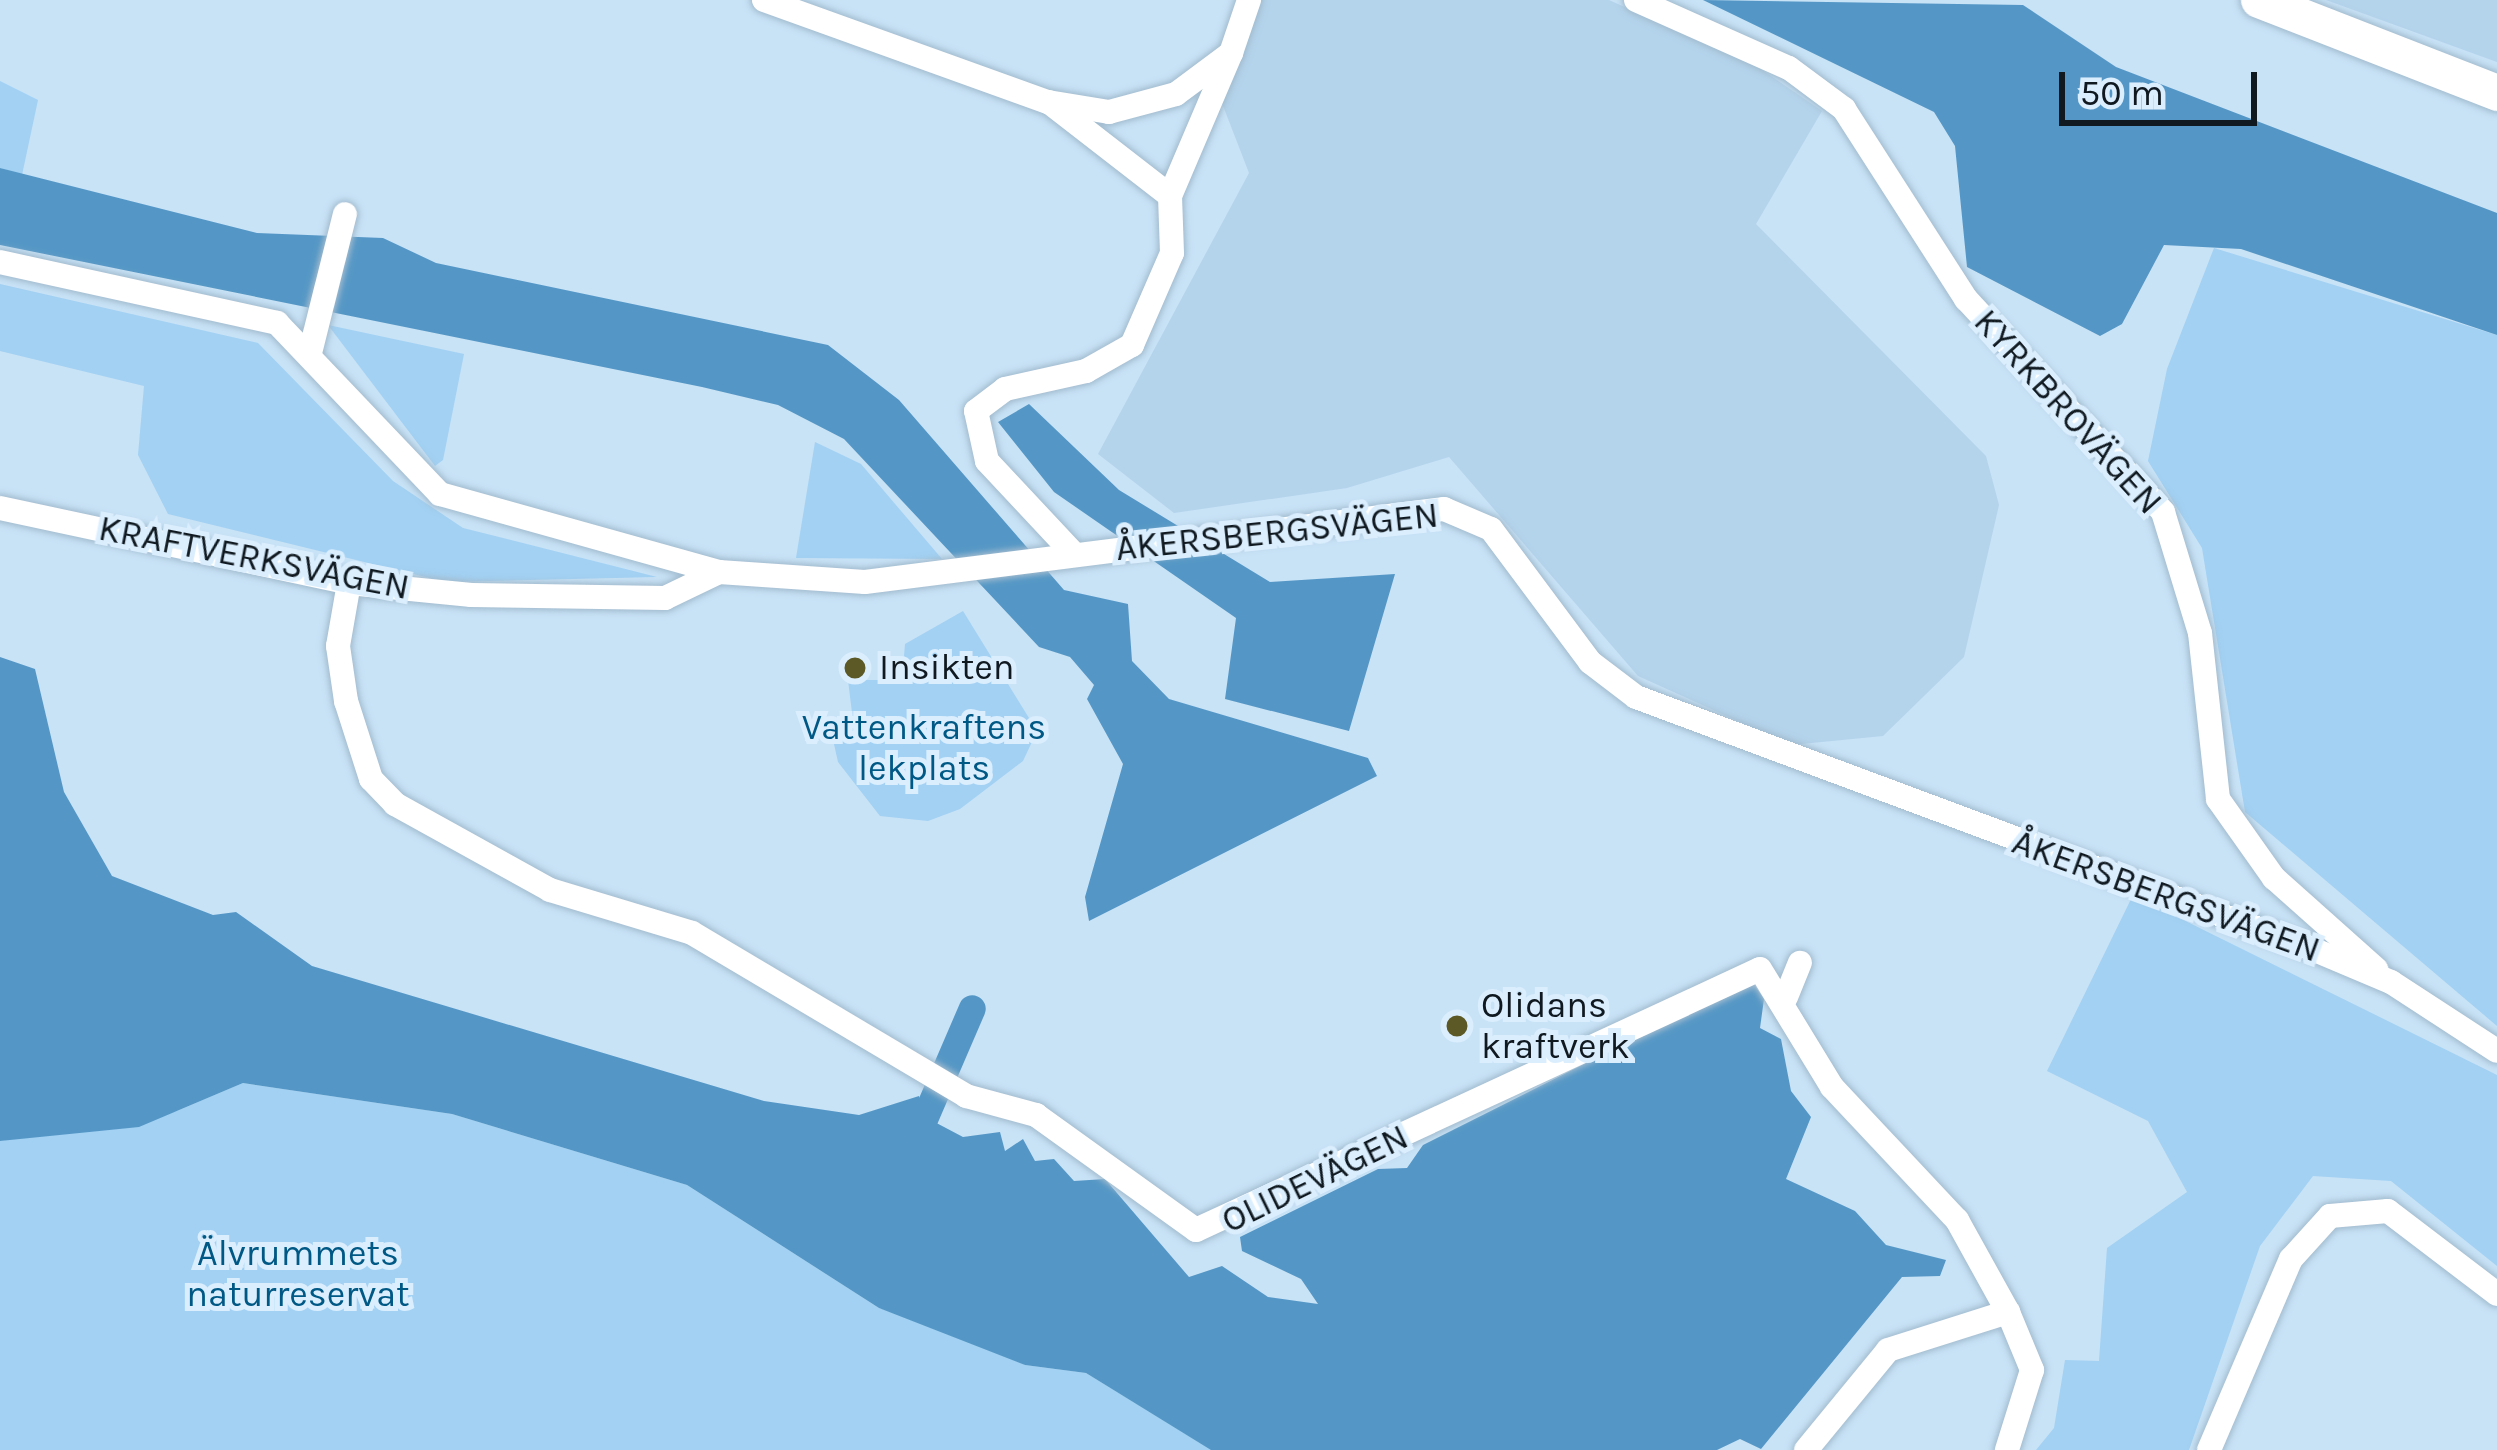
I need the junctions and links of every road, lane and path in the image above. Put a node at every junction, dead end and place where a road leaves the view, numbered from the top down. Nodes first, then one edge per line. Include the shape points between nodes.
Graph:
1 (764, 0) edge
2 (1249, 0) edge
3 (1636, 0) edge
4 (2259, 0) edge
5 (1231, 53) junction
6 (2497, 93) edge
7 (1048, 102) junction
8 (1170, 196) junction
9 (345, 214) dead end
10 (0, 262) edge
11 (311, 349) junction
12 (0, 508) edge
13 (1062, 554) junction
14 (719, 572) junction
15 (349, 583) junction
16 (1800, 963) dead end
17 (2391, 982) junction
18 (1786, 998) junction
19 (2497, 1051) edge
20 (2497, 1294) edge
21 (2008, 1312) junction
22 (1806, 1450) edge
23 (2007, 1450) edge
24 (2209, 1450) edge

1 - 7 street
2 - 5 street
3 - 17 street, KYRKBROVÄGEN via 1789,68 1844,109 1966,299 2163,512 2200,633 2218,799 2274,878
4 - 6 street
5 - 7 street via 1141,109
5 - 8 street
7 - 8 street
8 - 13 street via 1172,253 1132,345 1086,371 1005,388 976,411 988,461
9 - 11 street
10 - 11 street, ÅKERSBERGSVÄGEN via 222,305
11 - 14 street, ÅKERSBERGSVÄGEN via 406,470 440,494
12 - 15 street, KRAFTVERKSVÄGEN
13 - 14 street, ÅKERSBERGSVÄGEN via 866,582
13 - 17 street, ÅKERSBERGSVÄGEN via 1444,509 1490,530 1590,662 1685,721
14 - 15 street, KRAFTVERKSVÄGEN via 665,598
15 - 18 street, OLIDEVÄGEN via 338,646 346,700 371,778 394,805 550,890 692,933 966,1096 1036,1114 1209,1230 1746,972 1760,969
16 - 18 street
17 - 19 street, ÅKERSBERGSVÄGEN
18 - 21 street via 1832,1088 1936,1191
20 - 24 street via 2388,1211 2330,1216 2291,1258
21 - 22 street via 1888,1350
21 - 23 street via 2032,1370

